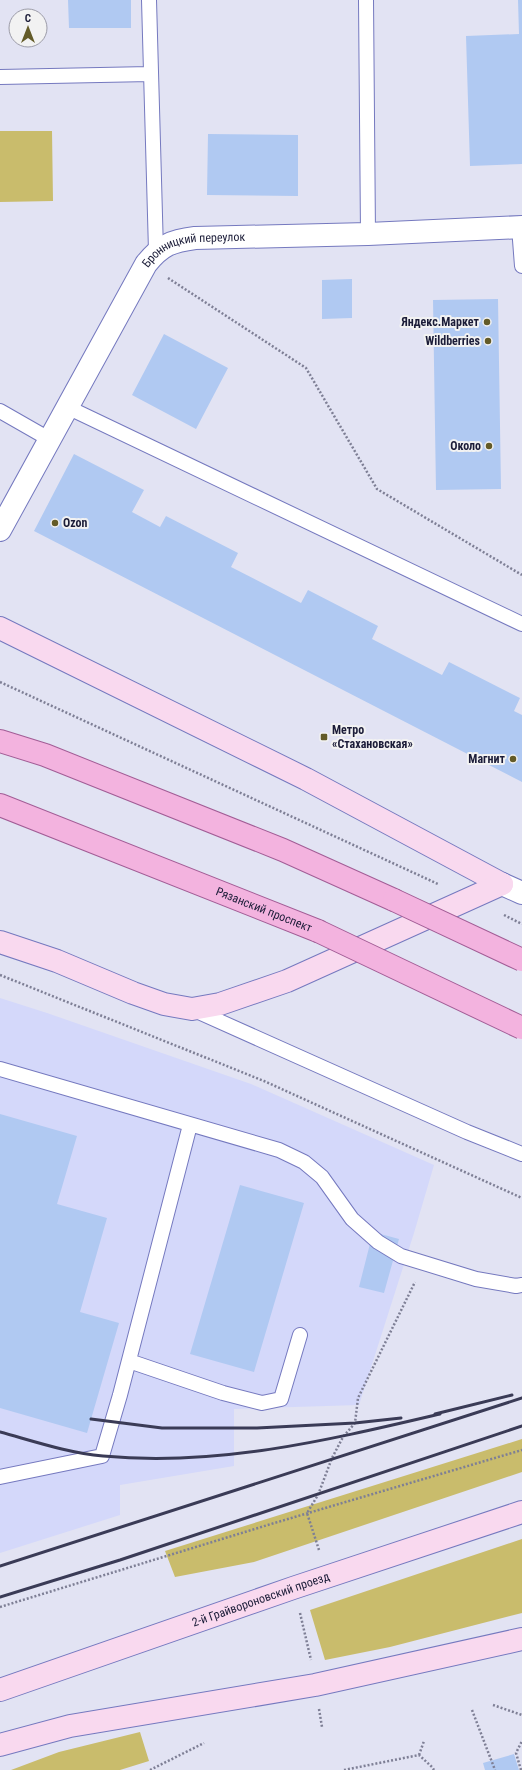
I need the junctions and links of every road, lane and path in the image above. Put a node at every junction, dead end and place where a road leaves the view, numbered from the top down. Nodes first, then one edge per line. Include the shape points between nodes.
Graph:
1 (149, 0) edge
2 (366, 0) edge
3 (150, 74) junction
4 (0, 77) edge
5 (520, 227) edge
6 (368, 234) junction
7 (151, 257) junction
8 (522, 266) edge
9 (68, 407) junction
10 (0, 411) edge
11 (49, 439) junction
12 (0, 530) edge
13 (522, 575) edge
14 (522, 624) edge
15 (0, 628) edge
16 (0, 682) edge
17 (0, 741) edge
18 (0, 805) edge
19 (502, 884) junction
20 (522, 893) edge
21 (471, 900) junction
22 (522, 924) edge
23 (0, 942) edge
24 (522, 960) edge
25 (0, 975) edge
26 (192, 1009) junction
27 (522, 1028) edge
28 (0, 1069) edge
29 (190, 1124) junction
30 (522, 1154) edge
31 (522, 1198) edge
32 (424, 1263) junction
33 (522, 1285) edge
34 (300, 1336) dead end
35 (129, 1361) junction
36 (522, 1450) edge
37 (0, 1477) edge
38 (522, 1512) edge
39 (307, 1513) junction
40 (319, 1550) dead end
41 (0, 1607) edge
42 (299, 1610) dead end
43 (522, 1639) edge
44 (312, 1667) dead end
45 (0, 1690) edge
46 (493, 1705) dead end
47 (318, 1706) dead end
48 (472, 1710) dead end
49 (522, 1716) edge
50 (322, 1726) dead end
51 (424, 1740) dead end
52 (522, 1741) edge
53 (204, 1743) dead end
54 (0, 1745) edge
55 (419, 1754) junction
56 (150, 1770) edge
57 (344, 1770) edge
58 (434, 1770) edge
59 (495, 1770) edge
60 (521, 1770) edge

1 - 3 lane
2 - 6 lane
3 - 4 lane
3 - 7 lane
5 - 6 street, Бронницкий переулок
5 - 8 lane
6 - 7 street, Бронницкий переулок via 195,238 168,244
7 - 9 street, Бронницкий переулок
7 - 13 path via 306,368 377,489
9 - 11 street, Бронницкий переулок
9 - 14 lane
10 - 11 lane
11 - 12 street, Бронницкий переулок
15 - 19 street via 306,779
16 - 21 path
17 - 24 main road, bridge via 45,755 283,850
18 - 27 main road, Рязанский проспект, bridge via 318,931
19 - 20 street
19 - 21 street
21 - 22 path
21 - 26 street via 287,981 220,1004
23 - 26 street via 58,961 164,1004
25 - 31 path via 264,1081
26 - 30 lane
28 - 29 lane
29 - 32 lane via 280,1150 304,1162 322,1177 352,1219 378,1242 401,1256
29 - 35 lane
32 - 33 lane via 476,1279
32 - 39 path via 358,1398 355,1423 343,1437 318,1495
34 - 35 lane via 281,1399 262,1403 223,1393
35 - 37 lane via 102,1456
36 - 39 path
38 - 45 street, 2-й Грайвороновский проезд
39 - 40 path
39 - 41 path
42 - 44 path
43 - 54 street via 315,1684 70,1726
46 - 49 path
47 - 50 path
48 - 59 path
51 - 55 path
52 - 60 path via 516,1753
53 - 56 path
55 - 57 path
55 - 58 path

